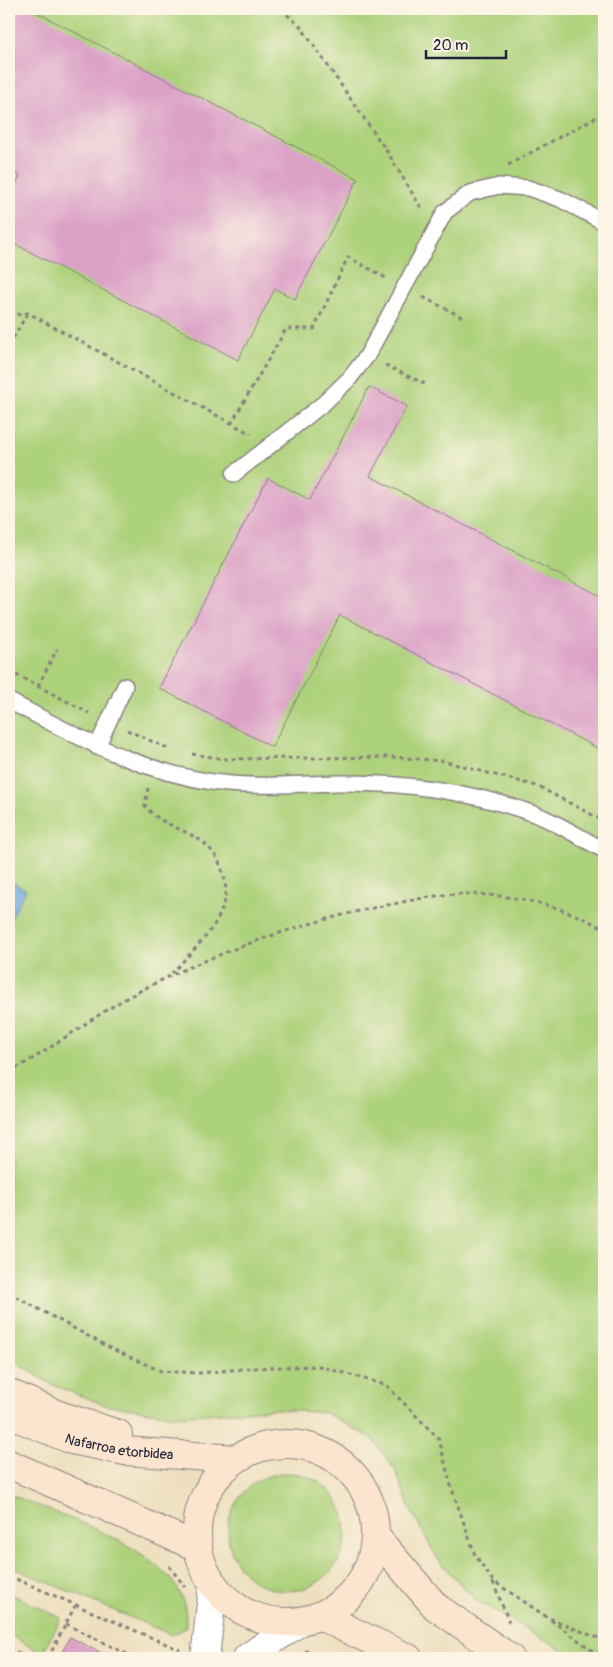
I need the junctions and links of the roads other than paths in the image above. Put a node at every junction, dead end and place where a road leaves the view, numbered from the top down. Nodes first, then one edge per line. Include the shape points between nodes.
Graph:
1 (604, 222) edge
2 (234, 474) dead end
3 (124, 686) dead end
4 (9, 701) edge
5 (97, 747) junction
6 (604, 850) edge
7 (9, 1393) edge
8 (9, 1414) edge
9 (173, 1454) junction
10 (236, 1459) junction
11 (9, 1464) edge
12 (376, 1536) junction
13 (197, 1547) junction
14 (213, 1586) junction
15 (310, 1619) junction
16 (205, 1657) edge
17 (247, 1658) edge
18 (408, 1658) edge
19 (510, 1658) edge

1 - 2 lane via 560,199 528,188 499,186 470,193 445,212 367,356 349,379 324,403
3 - 5 lane
4 - 5 lane
5 - 6 lane via 142,766 213,782 273,786 338,783 432,787 481,797 539,816
7 - 9 main road via 56,1414
8 - 9 main road, Nafarroa etorbidea via 72,1440
9 - 10 main road, Nafarroa etorbidea
10 - 12 main road via 261,1447 289,1444 317,1449 341,1463 360,1483 372,1508
10 - 13 main road via 217,1476 204,1498 197,1522
11 - 13 main road
12 - 15 main road via 371,1561 360,1584 342,1603
12 - 19 main road via 436,1607
13 - 14 main road
14 - 15 main road via 230,1604 252,1616 275,1622
14 - 16 street
15 - 17 street
15 - 18 main road

